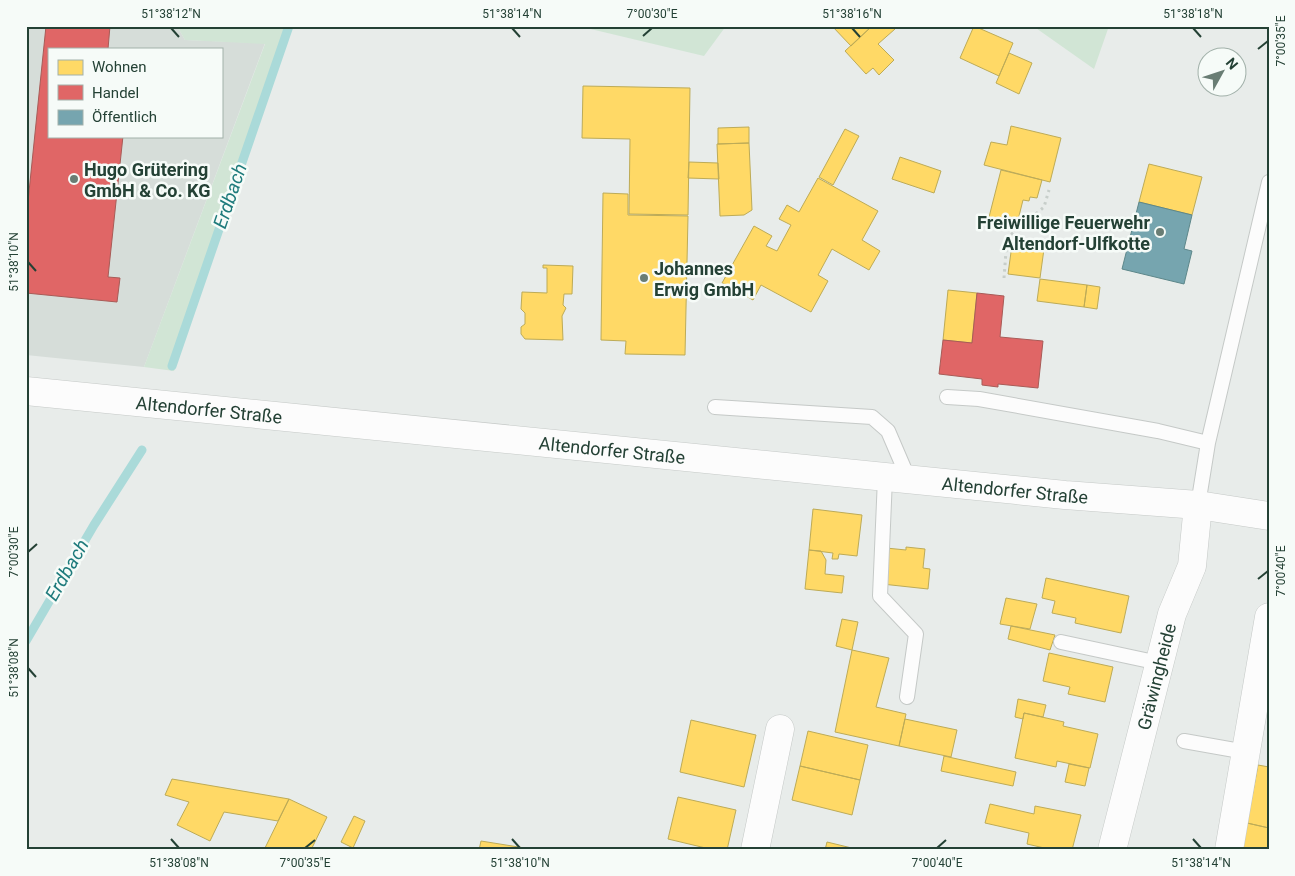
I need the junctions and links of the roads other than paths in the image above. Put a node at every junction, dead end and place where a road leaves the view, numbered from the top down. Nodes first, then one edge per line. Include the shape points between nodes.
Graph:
1 (1269, 182) edge
2 (26, 391) edge
3 (947, 397) dead end
4 (715, 408) dead end
5 (1208, 443) junction
6 (896, 479) junction
7 (1198, 504) junction
8 (1269, 516) edge
9 (1269, 617) edge
10 (1061, 642) dead end
11 (1159, 663) junction
12 (907, 697) dead end
13 (780, 730) dead end
14 (1184, 741) dead end
15 (1246, 752) junction
16 (755, 850) edge
17 (1112, 850) edge
18 (1229, 850) edge

1 - 5 lane
2 - 6 street, Altendorfer Straße
3 - 5 lane via 979,399 1158,430
4 - 6 lane via 872,418 888,431
5 - 7 lane
6 - 7 street, Altendorfer Straße
6 - 12 lane via 880,596 916,634
7 - 8 street, Altendorfer Straße
7 - 11 street, Gräwingheide via 1192,566 1172,614
9 - 15 street
10 - 11 lane
11 - 17 street, Gräwingheide
13 - 16 street
14 - 15 lane
15 - 18 street

